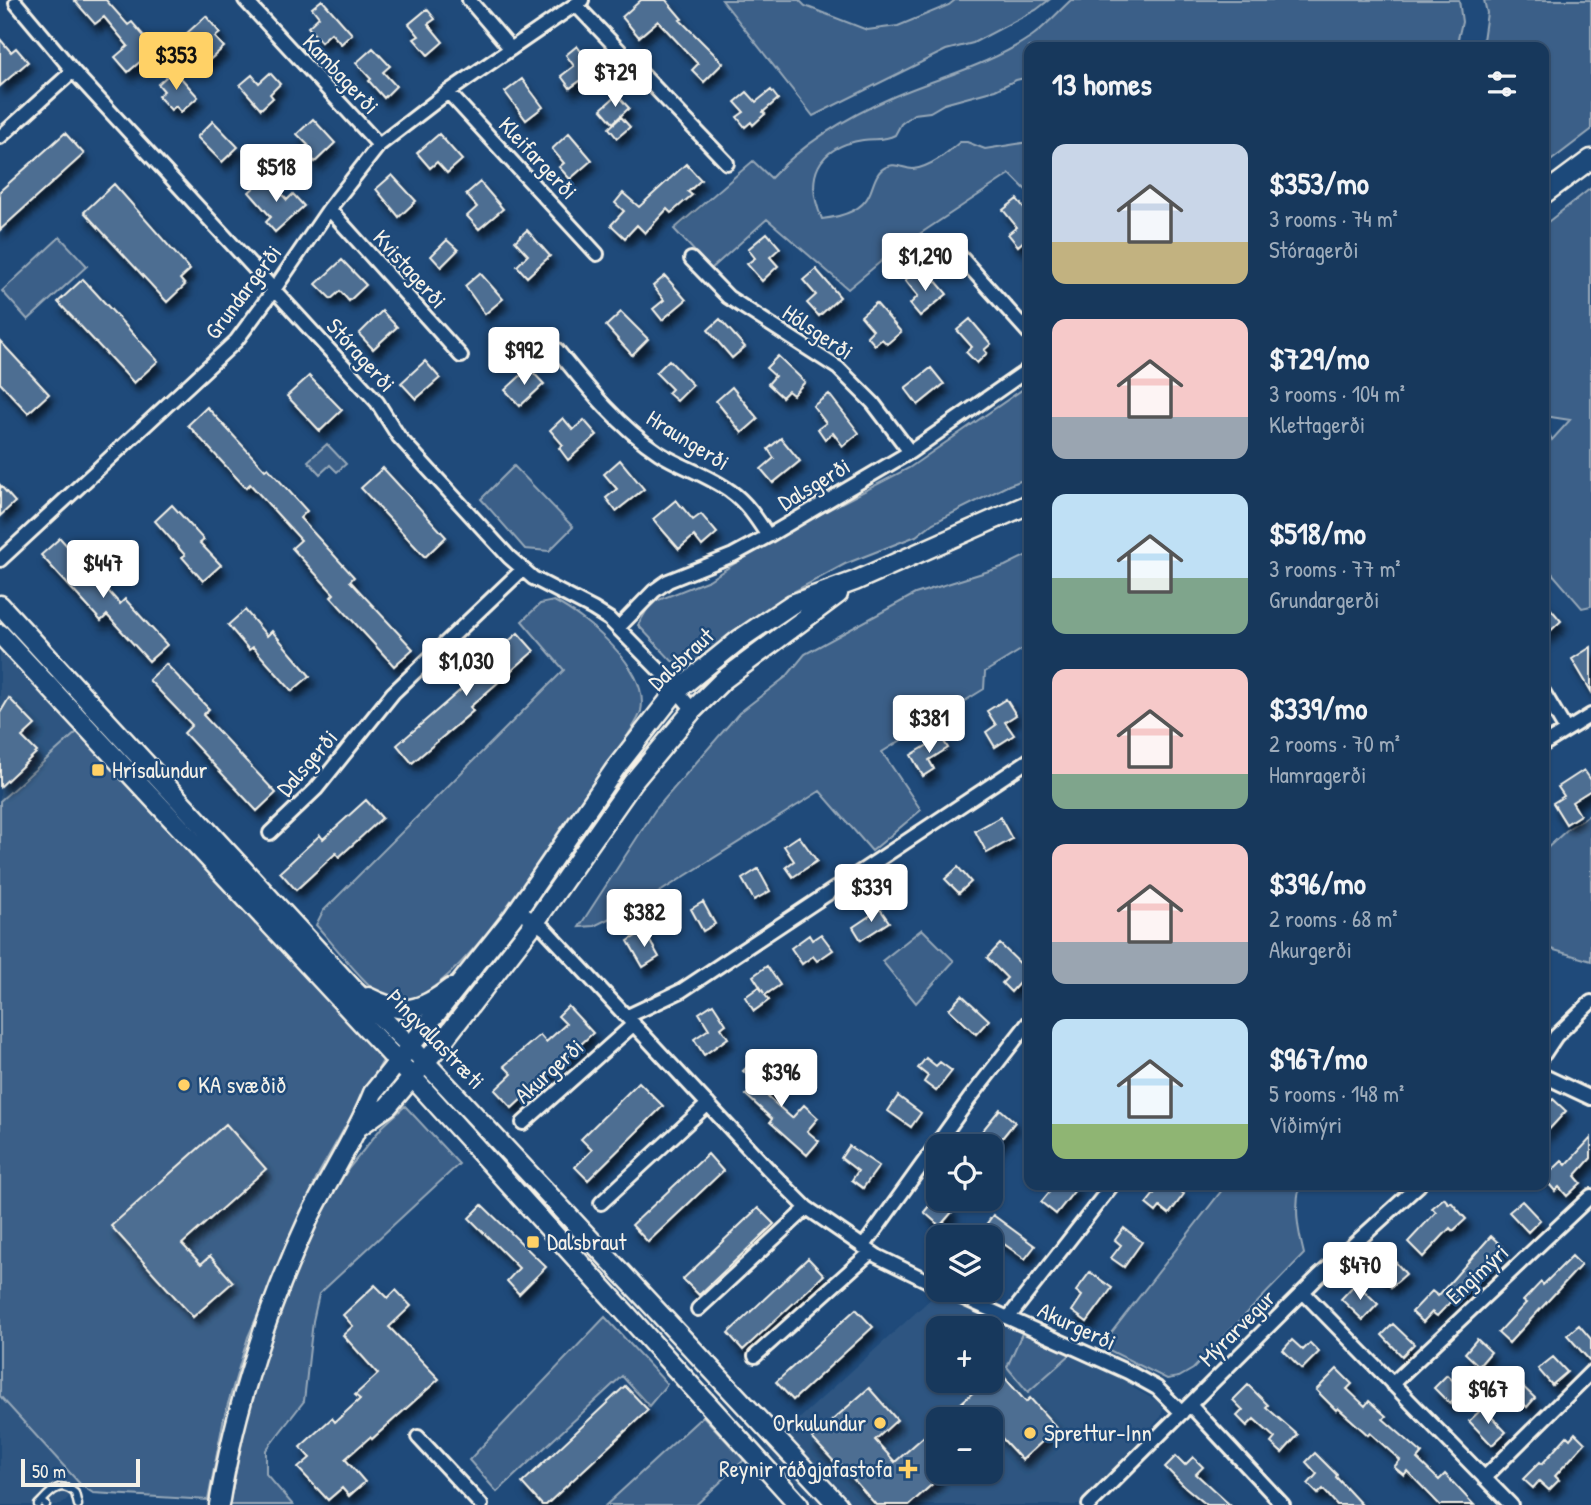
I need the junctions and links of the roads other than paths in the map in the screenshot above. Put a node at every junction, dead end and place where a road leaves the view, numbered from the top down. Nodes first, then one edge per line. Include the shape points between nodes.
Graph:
1 (245, 0) edge
2 (469, 0) edge
3 (579, 2) edge
4 (16, 3) dead end
5 (512, 49) junction
6 (73, 71) junction
7 (448, 92) junction
8 (0, 138) edge
9 (379, 145) junction
10 (1591, 159) edge
11 (727, 163) dead end
12 (1549, 190) edge
13 (329, 209) junction
14 (950, 245) dead end
15 (597, 254) dead end
16 (691, 259) dead end
17 (273, 291) junction
18 (1024, 327) edge
19 (557, 350) dead end
20 (461, 356) dead end
21 (1024, 372) edge
22 (910, 452) junction
23 (1024, 506) edge
24 (768, 536) junction
25 (0, 560) edge
26 (522, 570) junction
27 (855, 581) junction
28 (0, 605) edge
29 (619, 627) junction
30 (0, 635) edge
31 (676, 691) junction
32 (1549, 701) edge
33 (693, 710) junction
34 (1591, 715) edge
35 (1566, 730) junction
36 (1549, 741) edge
37 (1024, 763) edge
38 (270, 833) dead end
39 (518, 910) junction
40 (535, 922) junction
41 (470, 973) junction
42 (355, 991) junction
43 (1591, 1002) edge
44 (631, 1020) junction
45 (1024, 1028) edge
46 (410, 1046) junction
47 (1549, 1046) edge
48 (397, 1061) junction
49 (426, 1063) junction
50 (413, 1078) junction
51 (1549, 1078) edge
52 (1591, 1098) edge
53 (708, 1104) junction
54 (523, 1123) dead end
55 (360, 1126) junction
56 (1108, 1190) edge
57 (1414, 1190) edge
58 (1591, 1196) edge
59 (601, 1203) dead end
60 (807, 1208) junction
61 (867, 1249) junction
62 (926, 1280) edge
63 (1303, 1292) junction
64 (974, 1302) edge
65 (698, 1309) dead end
66 (1009, 1317) junction
67 (755, 1356) dead end
68 (1591, 1372) edge
69 (1392, 1384) junction
70 (1186, 1409) junction
71 (418, 1437) dead end
72 (1484, 1478) junction
73 (42, 1504) edge
74 (79, 1505) edge
75 (219, 1505) edge
76 (481, 1505) edge
77 (799, 1505) edge
78 (838, 1505) edge
79 (1089, 1505) edge
80 (1283, 1505) edge
81 (1511, 1505) edge

1 - 9 street, Kambagerði
2 - 5 street
3 - 5 street, Grundargerði
3 - 11 street
4 - 6 street, Stóragerði
5 - 7 street, Grundargerði
6 - 8 street
6 - 17 street, Stóragerði
7 - 9 street, Grundargerði
7 - 15 street, Kleifargerði
9 - 13 street, Grundargerði
10 - 12 main road
13 - 17 street, Grundargerði
13 - 20 street, Kvistagerði
14 - 18 street
16 - 22 street, Hólsgerði via 728,297 838,368 873,403
17 - 25 street, Grundargerði via 236,341 207,370
17 - 26 street, Stóragerði via 377,402 399,437
19 - 24 street, Hraungerði via 629,430 660,453 731,491
21 - 22 street, Dalsgerði
22 - 24 street, Dalsgerði
23 - 27 main road, Dalsbraut
24 - 29 street, Dalsgerði via 668,582
26 - 29 street, Stóragerði
26 - 38 street, Dalsgerði via 393,693 316,789
27 - 31 main road, Dalsbraut via 792,604
27 - 33 main road, Dalsbraut via 723,681
28 - 42 main road, Þingvallastræti
29 - 31 street, Stóragerði
30 - 48 main road, Þingvallastræti
31 - 33 street, Stóragerði
31 - 39 main road, Dalsbraut via 615,769
32 - 35 street
33 - 40 main road, Dalsbraut via 633,782
34 - 35 street
35 - 36 street
37 - 44 street, Akurgerði
39 - 40 street
39 - 41 main road, Dalsbraut
40 - 44 street
40 - 49 main road, Dalsbraut
41 - 42 main road via 441,996 406,1010
41 - 46 main road, Dalsbraut
42 - 46 main road, Þingvallastræti
43 - 47 street
44 - 53 street
44 - 54 street, Akurgerði
45 - 61 street via 954,1119
46 - 48 main road, Dalsbraut
46 - 49 main road, Þingvallastræti
48 - 50 main road, Þingvallastræti
48 - 55 main road, Dalsbraut via 373,1093
49 - 50 main road, Dalsbraut
49 - 78 main road, Þingvallastræti
50 - 55 main road, Dalsbraut via 388,1106
50 - 77 main road, Þingvallastræti
51 - 52 street
53 - 59 street
53 - 60 street
55 - 75 main road, Dalsbraut via 289,1262 238,1416
56 - 66 street
57 - 63 street, Mýrarvegur
58 - 69 street, Engimýri
60 - 61 street
60 - 65 street
61 - 62 street
61 - 67 street
63 - 69 street
63 - 70 street, Mýrarvegur
64 - 66 street, Akurgerði
66 - 70 street, Akurgerði via 1128,1372
68 - 72 street
69 - 72 street
70 - 79 street, Mýrarvegur
70 - 80 street, Akurgerði
71 - 76 street
72 - 81 street
73 - 74 lane via 55,1488 66,1487 75,1493

